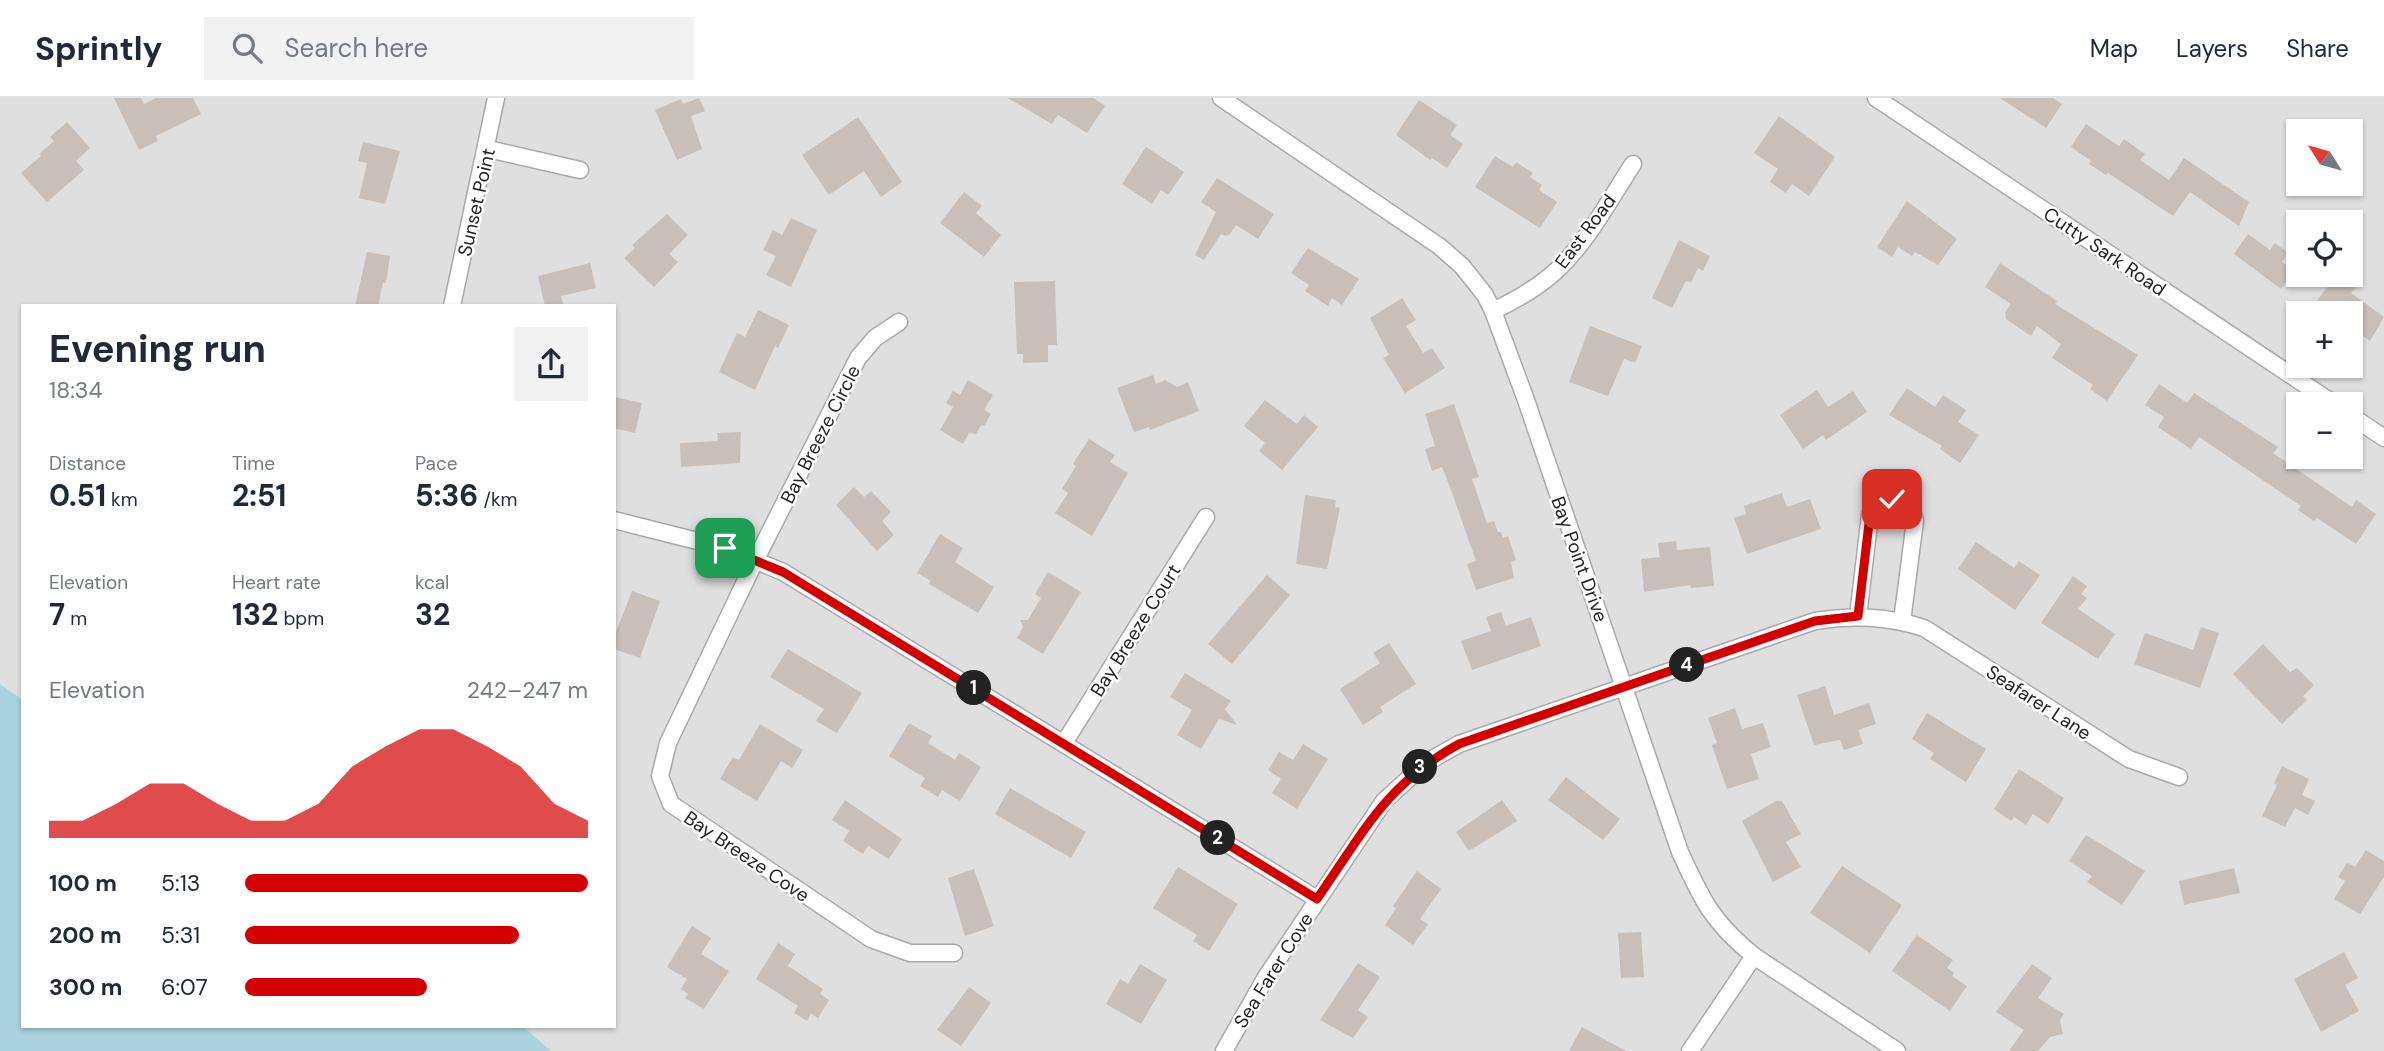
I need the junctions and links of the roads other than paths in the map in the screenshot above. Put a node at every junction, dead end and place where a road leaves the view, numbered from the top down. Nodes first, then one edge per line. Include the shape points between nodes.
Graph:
1 (496, 98) edge
2 (1221, 98) edge
3 (1876, 98) edge
4 (488, 149) junction
5 (1633, 164) dead end
6 (580, 170) dead end
7 (452, 304) edge
8 (1493, 311) junction
9 (899, 321) dead end
10 (2316, 392) edge
11 (2363, 424) edge
12 (2384, 438) edge
13 (1206, 517) dead end
14 (616, 521) edge
15 (756, 559) junction
16 (1858, 616) junction
17 (1902, 621) junction
18 (1625, 686) junction
19 (1064, 743) junction
20 (2179, 777) dead end
21 (1317, 899) junction
22 (954, 953) dead end
23 (1754, 956) junction
24 (1224, 1051) edge
25 (1690, 1051) edge
26 (1897, 1051) edge

1 - 4 street, Sunset Point
2 - 8 street, Bay Point Drive via 1439,246 1462,266
3 - 10 street, Cutty Sark Road
4 - 6 street
4 - 7 street, Sunset Point
5 - 8 street, East Road via 1558,269
8 - 18 street, Bay Point Drive
9 - 15 street, Bay Breeze Circle via 858,358
11 - 12 street
13 - 19 street, Bay Breeze Court
14 - 15 street
15 - 19 street
15 - 22 street, Bay Breeze Cove via 668,743 661,764 664,791 671,804 702,828 871,939 910,953
16 - 17 street, Seafarer Lane
16 - 17 street via 1870,515 1892,499 1911,507 1915,521
16 - 18 street, Seafarer Lane via 1815,621
17 - 20 street, Seafarer Lane via 1924,628 2129,759
18 - 21 street, Sea Farer Cove via 1459,744 1427,762 1384,801
18 - 23 street, Bay Point Drive via 1681,852 1705,907
19 - 21 street
21 - 24 street, Sea Farer Cove
23 - 25 street
23 - 26 street, Bay Point Drive

